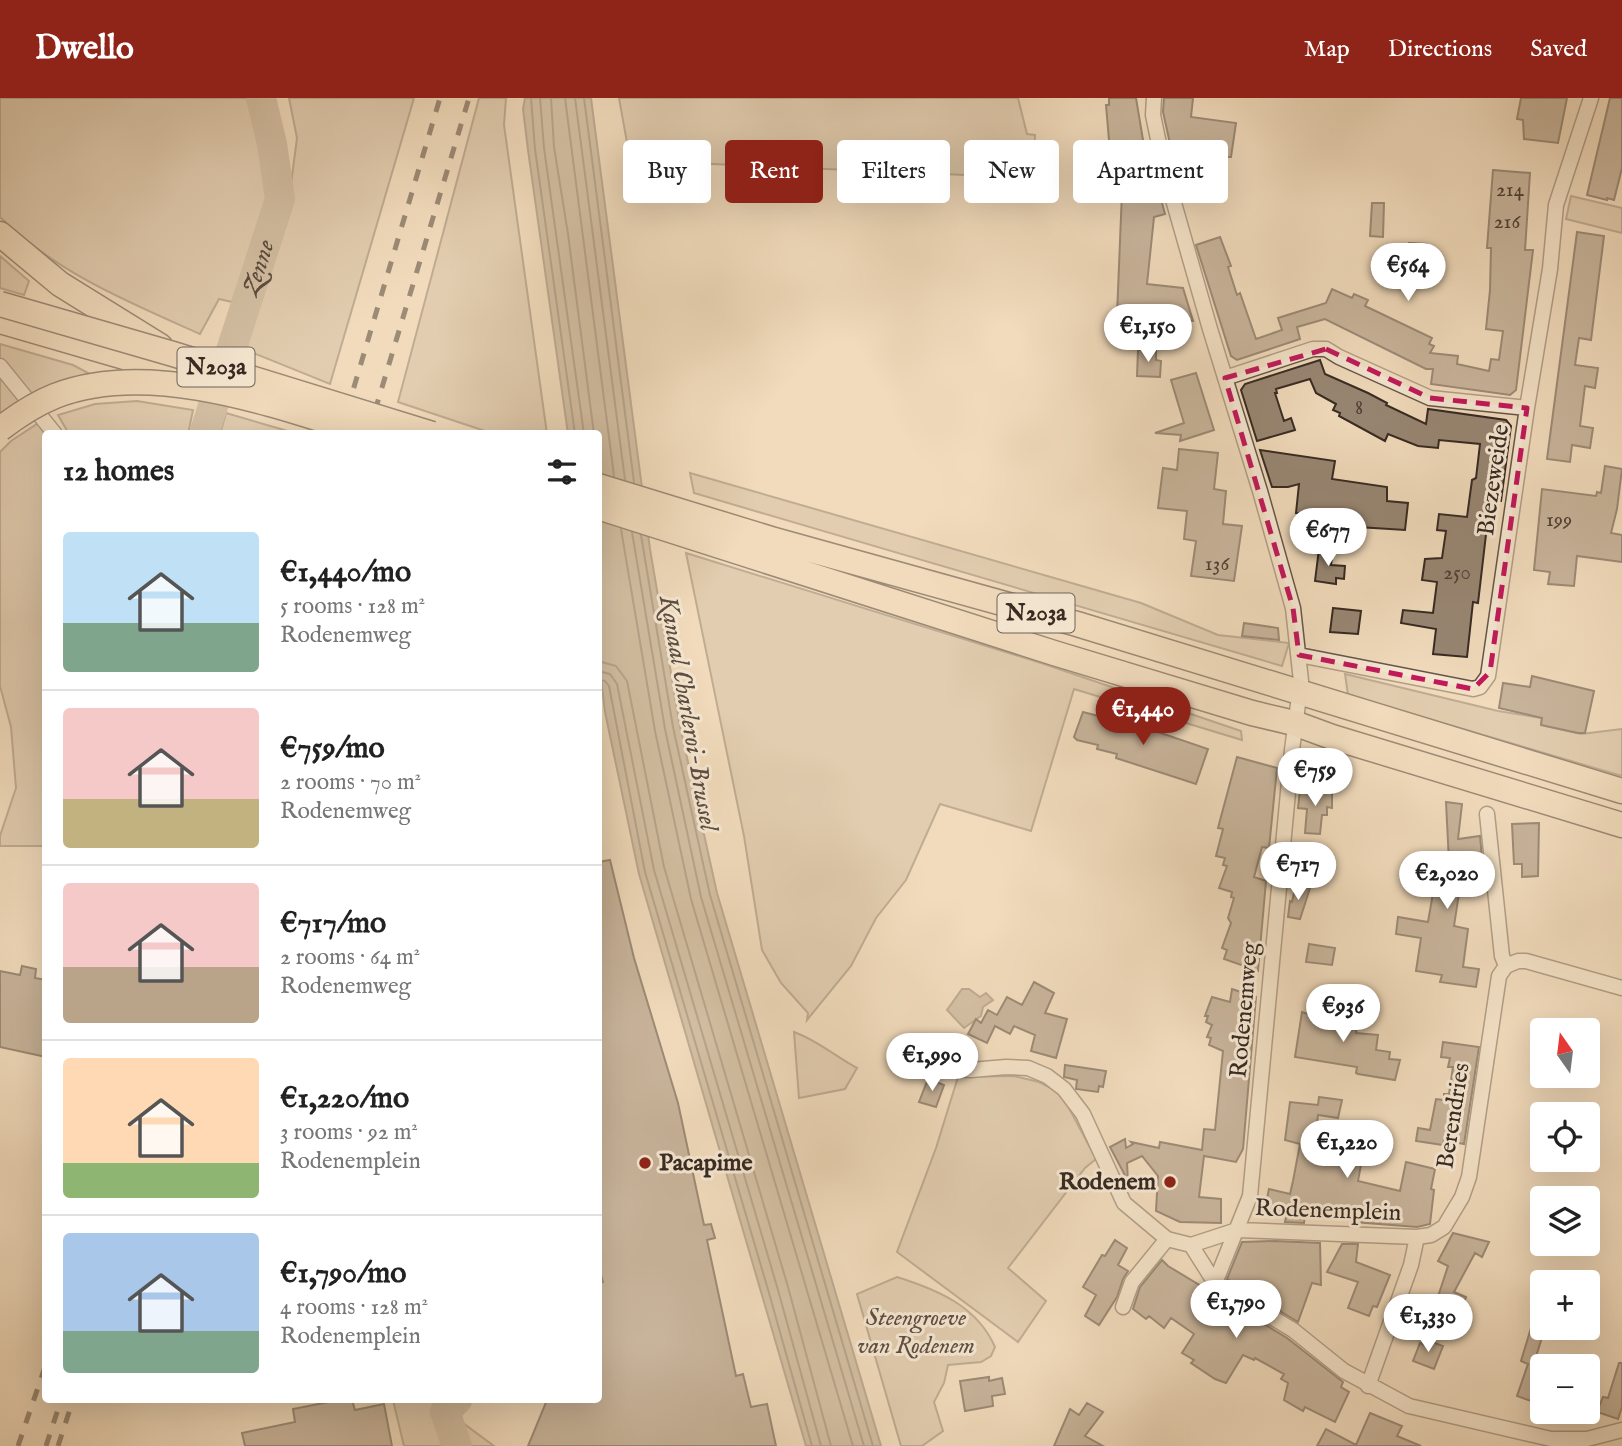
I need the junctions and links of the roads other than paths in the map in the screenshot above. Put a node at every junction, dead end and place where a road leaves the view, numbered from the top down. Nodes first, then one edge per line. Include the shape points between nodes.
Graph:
1 (1154, 98) edge
2 (1591, 98) edge
3 (0, 234) edge
4 (0, 304) edge
5 (0, 321) edge
6 (173, 354) junction
7 (0, 366) edge
8 (1225, 378) junction
9 (260, 401) junction
10 (1527, 408) junction
11 (0, 429) edge
12 (52, 430) edge
13 (353, 430) edge
14 (419, 430) edge
15 (602, 487) edge
16 (602, 508) edge
17 (768, 549) junction
18 (1298, 655) junction
19 (1299, 693) junction
20 (1294, 723) junction
21 (1622, 791) edge
22 (1487, 814) dead end
23 (1622, 825) edge
24 (1506, 966) junction
25 (1622, 988) edge
26 (916, 1067) dead end
27 (1237, 1230) junction
28 (1416, 1237) junction
29 (1167, 1240) junction
30 (1191, 1245) junction
31 (1215, 1283) junction
32 (1123, 1307) dead end
33 (1368, 1386) junction
34 (1622, 1430) edge

1 - 8 street, Rodenemweg via 1164,168
2 - 10 street, Biezeweide via 1556,205
3 - 6 highway, bridge via 60,284
4 - 6 highway, N203a, bridge
5 - 9 highway, N203a, bridge via 231,388
6 - 14 highway, N203a, bridge
7 - 12 street
8 - 10 street via 1313,349 1326,349 1430,398
8 - 18 street, Rodenemweg via 1293,608
9 - 11 highway, bridge via 156,382 108,383 56,396 25,410
9 - 13 highway, N203a, bridge
10 - 18 street, Biezeweide via 1484,683 1473,689
15 - 17 highway, N203a
16 - 17 highway, N203a
17 - 19 highway, N203a via 1038,613
17 - 20 highway, N203a via 1054,653
18 - 19 street, Rodenemweg
19 - 20 street, Rodenemweg
19 - 21 highway, N203a
20 - 23 highway, N203a
20 - 27 street, Rodenemweg via 1250,1196
22 - 24 street, Berendries
24 - 25 street via 1526,961
24 - 28 street, Berendries via 1499,976 1469,1177 1444,1227
26 - 29 street via 1028,1068 1047,1076 1083,1114 1124,1203
27 - 28 street, Rodenemplein
27 - 30 street, Rodenemplein
27 - 31 street, Rodenemplein
28 - 33 street via 1411,1265
29 - 30 street
29 - 32 street via 1132,1282
30 - 31 street
31 - 33 street via 1293,1330
33 - 34 street via 1409,1406 1551,1439 1587,1439

